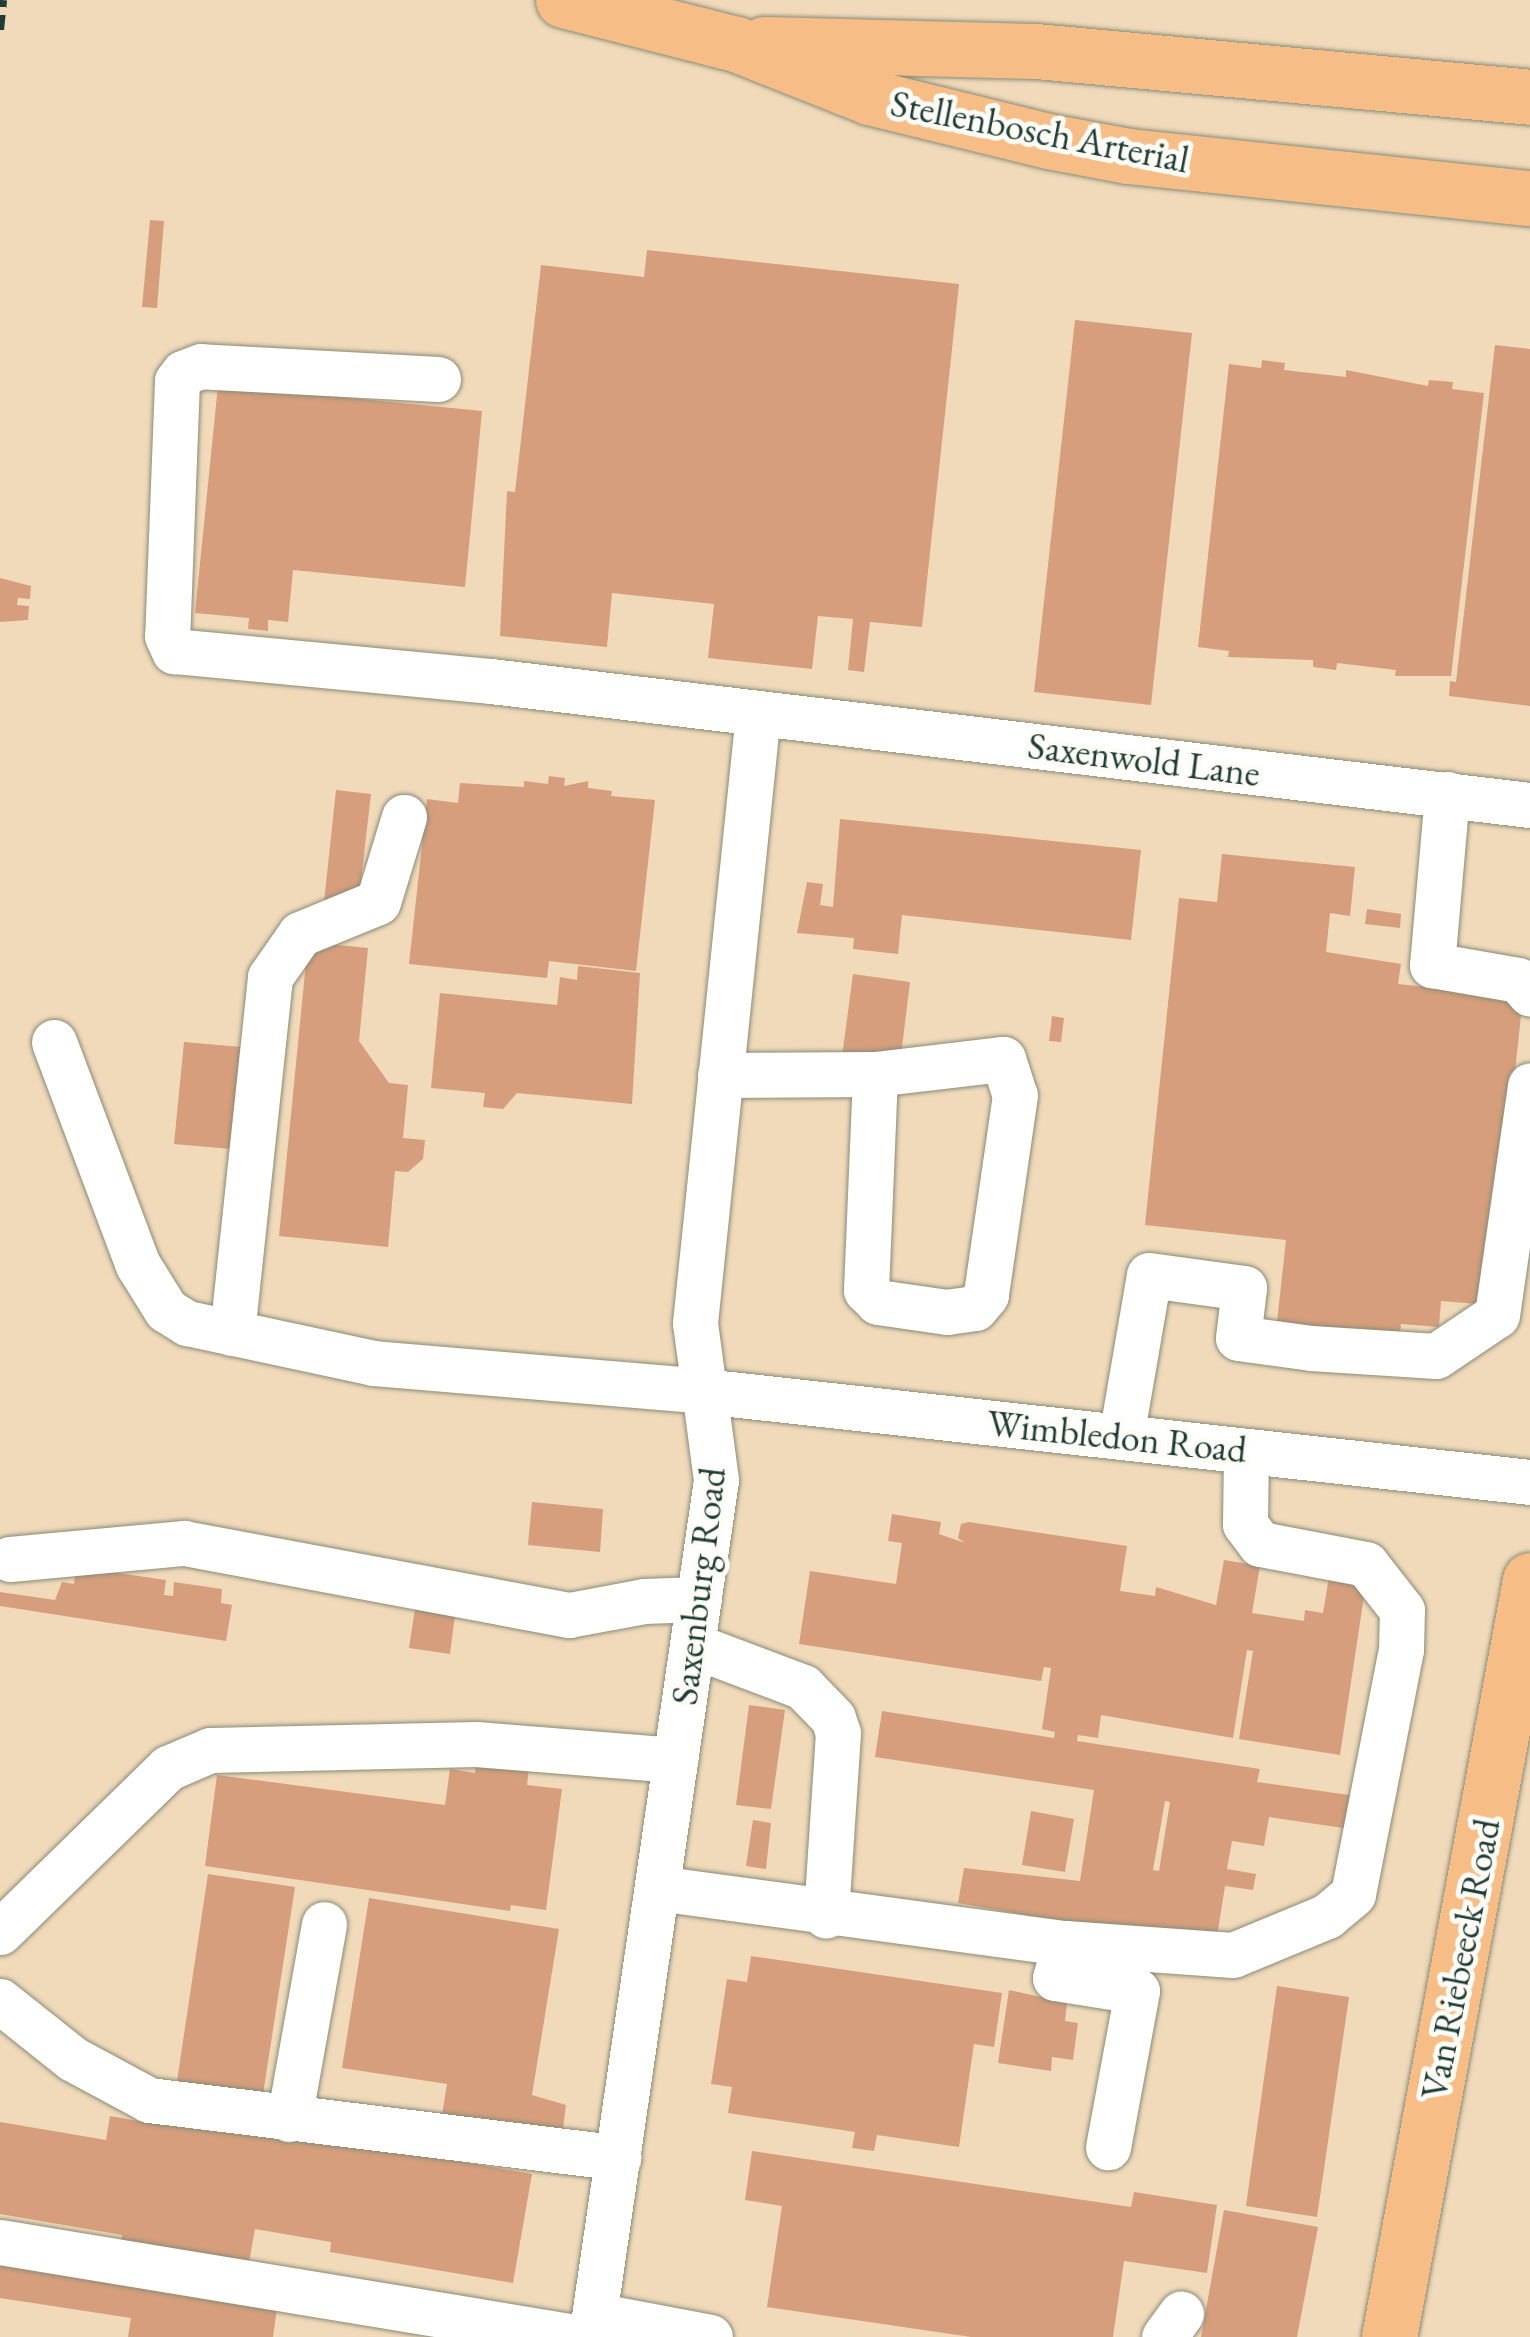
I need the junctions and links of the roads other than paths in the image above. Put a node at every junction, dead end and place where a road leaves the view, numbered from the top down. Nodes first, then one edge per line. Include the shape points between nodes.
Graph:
1 (563, 0) edge
2 (736, 44) junction
3 (1530, 98) edge
4 (1530, 198) edge
5 (438, 379) dead end
6 (758, 713) junction
7 (1447, 794) junction
8 (1530, 804) edge
9 (404, 817) dead end
10 (1530, 994) edge
11 (54, 1042) dead end
12 (875, 1074) junction
13 (720, 1075) junction
14 (1530, 1085) edge
15 (232, 1332) junction
16 (703, 1390) junction
17 (1122, 1437) junction
18 (1246, 1451) junction
19 (1530, 1482) edge
20 (10, 1559) dead end
21 (1530, 1580) edge
22 (699, 1600) junction
23 (692, 1645) junction
24 (675, 1760) junction
25 (657, 1888) junction
26 (826, 1916) junction
27 (324, 1924) dead end
28 (0, 1932) edge
29 (1064, 1943) junction
30 (0, 2001) edge
31 (288, 2119) junction
32 (1108, 2147) dead end
33 (618, 2158) junction
34 (0, 2242) edge
35 (588, 2330) edge
36 (710, 2337) edge
37 (1389, 2337) edge

1 - 2 main road, Stellenbosch Arterial
2 - 3 main road, Stellenbosch Arterial via 1036,51
2 - 4 main road, Stellenbosch Arterial via 869,97 1048,141 1147,158
5 - 6 street via 201,366 184,373 178,380 167,636 184,655
6 - 7 street, Saxenwold Lane
6 - 13 street, Saxenburg Road
7 - 8 street, Saxenwold Lane
7 - 10 street via 1432,965 1518,980
9 - 15 street via 378,902 300,934 270,978
11 - 15 street, Wimbledon Road via 154,1293 186,1323
12 - 12 street via 988,1056 1009,1066 1013,1113 986,1295 975,1308 947,1312 878,1302 866,1290
12 - 13 street
13 - 16 street, Saxenburg Road via 695,1323
14 - 17 street via 1496,1315 1436,1356 1311,1348 1238,1338 1244,1288 1149,1275
15 - 16 street, Wimbledon Road via 373,1363
16 - 17 street, Wimbledon Road
16 - 22 street, Saxenburg Road via 716,1480
17 - 18 street, Wimbledon Road
18 - 19 street, Wimbledon Road
18 - 29 street via 1245,1524 1260,1544 1366,1564 1384,1579 1403,1620 1353,1894 1327,1916 1233,1955
20 - 22 street via 221,1545 569,1615 644,1601
21 - 37 main road, Van Riebeeck Road
22 - 23 street, Saxenburg Road
23 - 24 street, Saxenburg Road
23 - 26 street via 804,1687 833,1718 838,1733
24 - 25 street, Saxenburg Road
24 - 28 street via 476,1744 210,1750 168,1768
25 - 26 street
25 - 33 street, Saxenburg Road
26 - 29 street
27 - 31 street
29 - 32 street via 1055,1978 1137,1992
30 - 31 street via 73,2059 149,2100
31 - 33 street
33 - 35 street, Saxenburg Road
34 - 35 street
35 - 36 street

